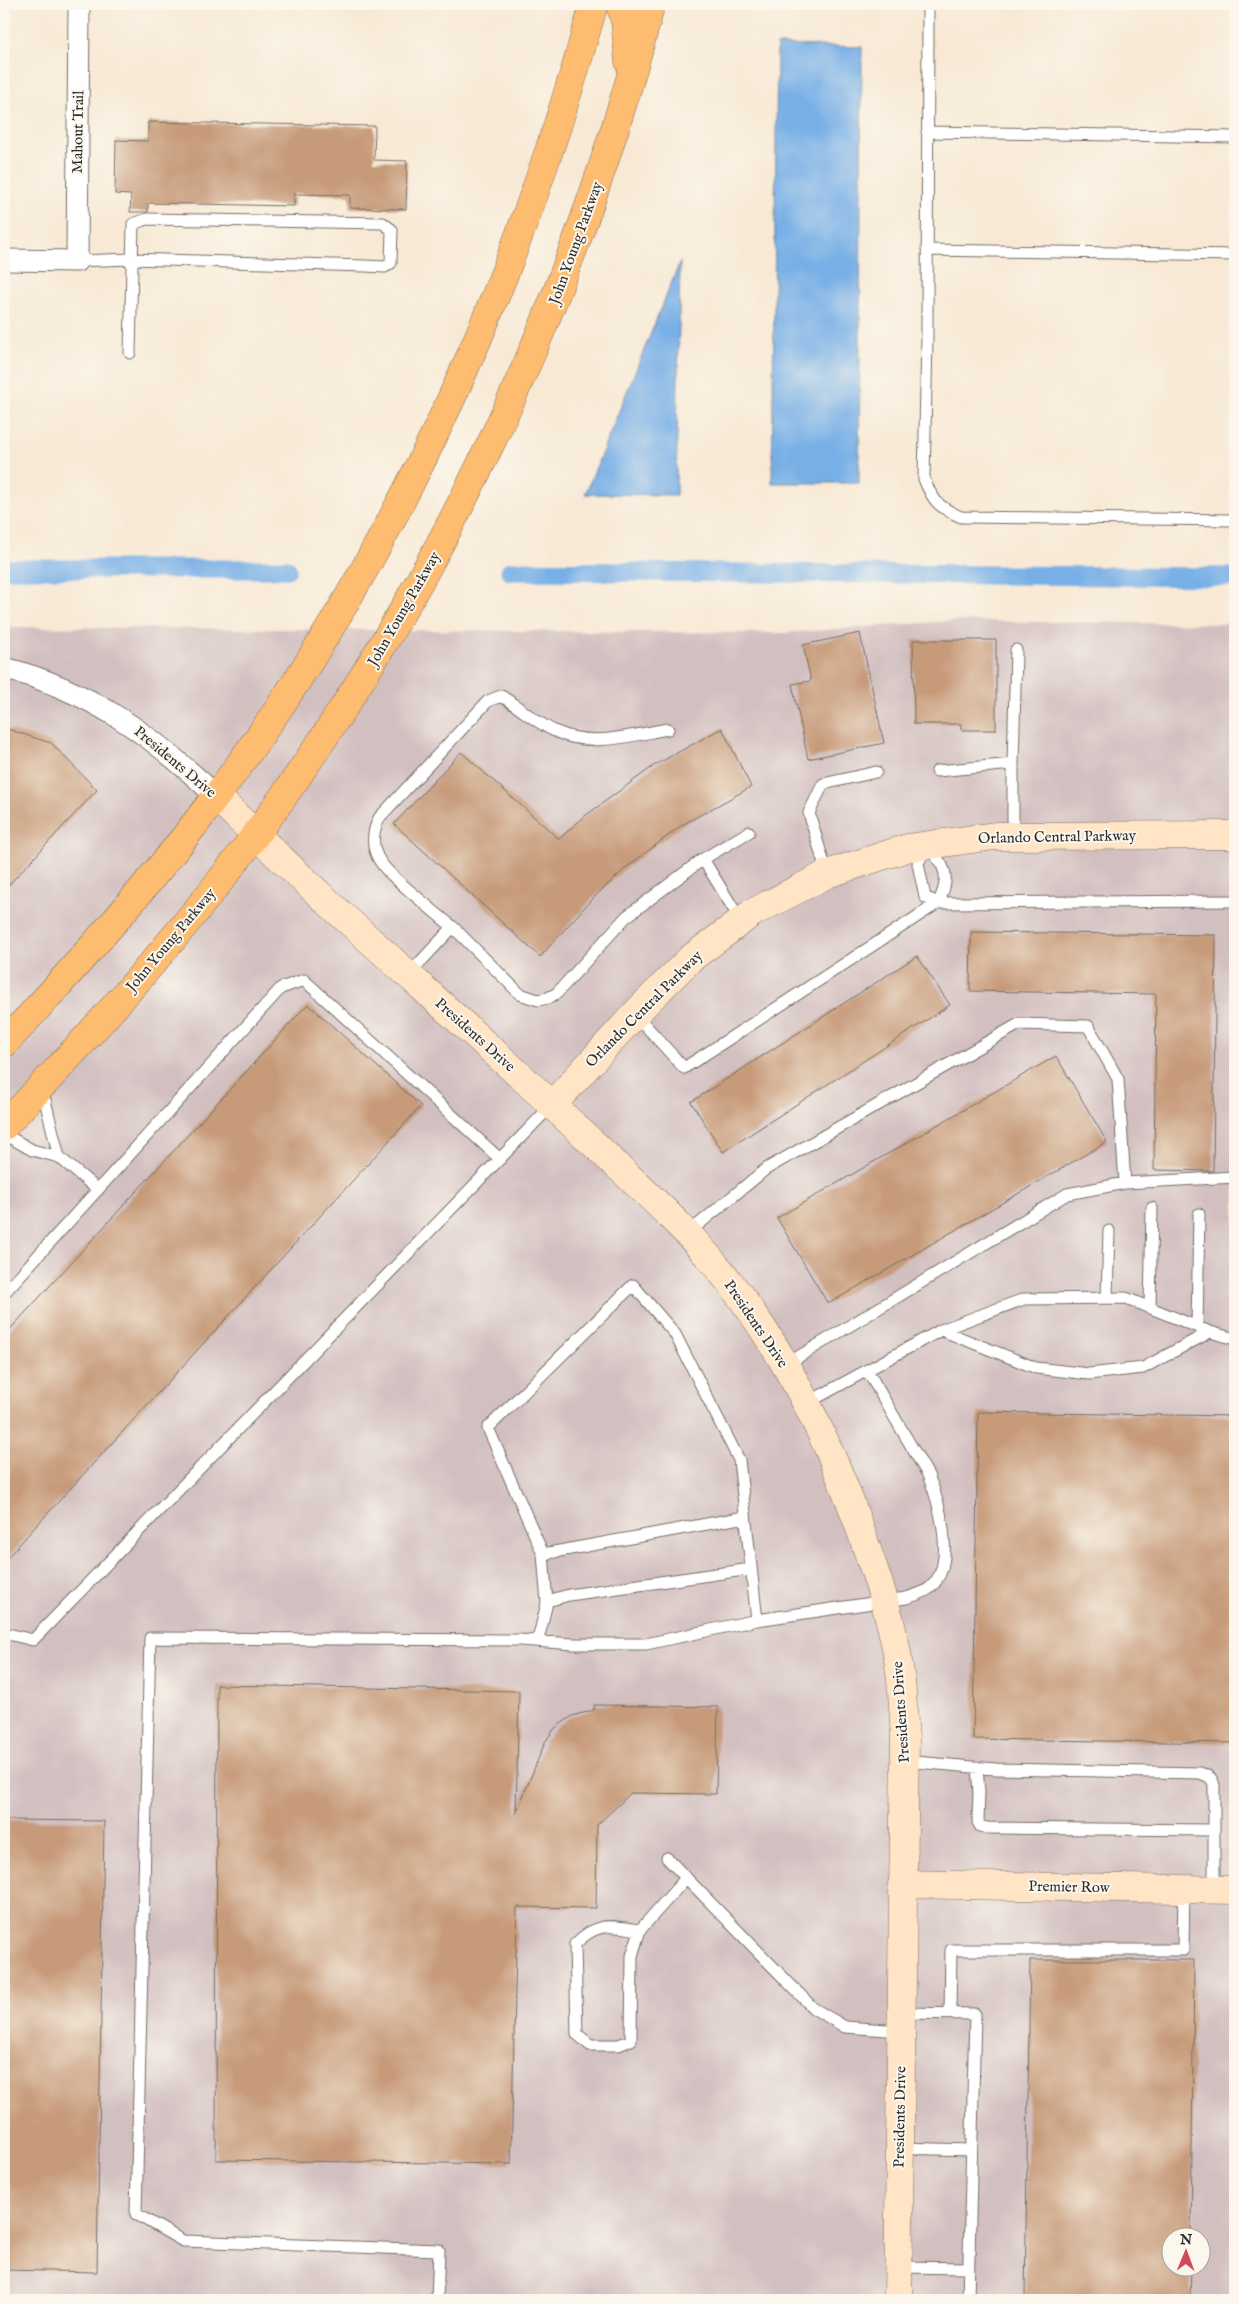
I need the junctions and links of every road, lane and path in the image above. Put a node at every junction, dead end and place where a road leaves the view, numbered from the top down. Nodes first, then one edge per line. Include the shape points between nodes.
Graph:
1 (79, 4) edge
2 (594, 4) edge
3 (620, 4) edge
4 (651, 4) edge
5 (928, 4) edge
6 (630, 83) junction
7 (927, 132) junction
8 (1235, 136) edge
9 (928, 250) junction
10 (1235, 255) edge
11 (132, 259) junction
12 (4, 260) edge
13 (77, 260) junction
14 (130, 353) dead end
15 (1235, 520) edge
16 (1016, 650) dead end
17 (4, 668) edge
18 (668, 729) dead end
19 (1013, 764) junction
20 (937, 771) dead end
21 (876, 772) dead end
22 (216, 796) junction
23 (749, 832) dead end
24 (255, 835) junction
25 (1235, 835) edge
26 (1013, 836) junction
27 (926, 846) junction
28 (703, 859) junction
29 (827, 874) junction
30 (1235, 901) edge
31 (938, 903) junction
32 (741, 921) junction
33 (453, 928) junction
34 (409, 974) junction
35 (635, 1014) junction
36 (4, 1044) edge
37 (41, 1087) junction
38 (552, 1105) junction
39 (4, 1126) edge
40 (4, 1134) edge
41 (59, 1157) junction
42 (500, 1159) junction
43 (1235, 1177) edge
44 (1125, 1183) junction
45 (98, 1190) junction
46 (1152, 1208) dead end
47 (1199, 1214) dead end
48 (1109, 1231) dead end
49 (688, 1233) junction
50 (4, 1293) edge
51 (1107, 1298) junction
52 (1150, 1308) junction
53 (1197, 1327) junction
54 (942, 1330) junction
55 (1210, 1332) junction
56 (1235, 1339) edge
57 (785, 1365) junction
58 (867, 1370) junction
59 (806, 1402) junction
60 (745, 1517) junction
61 (543, 1554) junction
62 (751, 1569) junction
63 (885, 1600) junction
64 (547, 1601) junction
65 (757, 1620) junction
66 (4, 1633) edge
67 (538, 1640) junction
68 (904, 1761) junction
69 (977, 1767) junction
70 (1214, 1830) junction
71 (667, 1858) dead end
72 (686, 1878) junction
73 (902, 1884) junction
74 (1184, 1889) junction
75 (1224, 1889) edge
76 (640, 1930) junction
77 (950, 2013) junction
78 (901, 2022) junction
79 (899, 2148) junction
80 (971, 2150) junction
81 (898, 2267) junction
82 (968, 2268) junction
83 (437, 2300) edge
84 (898, 2300) edge
85 (968, 2300) edge

1 - 13 street, Mahout Trail
2 - 22 highway via 554,143 532,206 483,329 443,417 384,535 333,622
3 - 6 highway via 626,21
4 - 6 highway, John Young Parkway
5 - 7 lane
6 - 24 highway, John Young Parkway via 572,258 517,391 482,464 443,541 357,688
7 - 8 lane
7 - 9 lane
9 - 10 lane
9 - 15 lane via 924,479 932,498 943,509 961,516
11 - 11 lane via 385,267 391,263 392,230 383,223 147,219 133,224
11 - 13 lane
11 - 14 lane
12 - 13 street
16 - 19 lane
17 - 22 street, Presidents Drive via 60,686 114,713 152,740
18 - 33 lane via 607,739 571,738 556,732 501,696 488,702 379,818 375,827 374,847 381,864
19 - 20 lane
19 - 26 lane
21 - 29 lane via 823,784 812,806 809,813
22 - 24 street, Presidents Drive
22 - 36 highway via 140,892
23 - 28 lane
24 - 34 street, Presidents Drive
24 - 37 highway, John Young Parkway via 167,946
25 - 26 street, Orlando Central Parkway
26 - 27 street, Orlando Central Parkway
27 - 29 street, Orlando Central Parkway via 907,848
27 - 31 lane via 942,862 946,888
27 - 31 lane via 918,864 921,880 925,897
28 - 32 lane
28 - 33 lane via 626,917 557,993 548,998 538,1000 520,994
29 - 32 street, Orlando Central Parkway
30 - 31 lane
31 - 35 lane via 684,1068
32 - 35 street, Orlando Central Parkway via 690,959
33 - 34 lane
34 - 38 street, Presidents Drive
35 - 38 street, Orlando Central Parkway
37 - 39 highway, John Young Parkway
37 - 41 lane
38 - 42 lane
38 - 49 street, Presidents Drive
40 - 41 lane via 32,1150
41 - 45 lane
42 - 45 lane via 304,980 281,988
42 - 66 lane via 33,1640
43 - 44 lane
44 - 49 lane via 1118,1079 1088,1026 1019,1024 766,1169
44 - 57 lane via 1067,1194
45 - 50 lane
46 - 52 lane
47 - 53 lane
48 - 51 lane
49 - 57 street, Presidents Drive via 741,1297
51 - 52 lane via 1126,1298
51 - 54 lane via 1024,1300
52 - 53 lane
53 - 55 lane
54 - 55 lane via 1036,1368 1089,1374 1143,1368
54 - 58 lane
55 - 56 lane
57 - 59 street, Presidents Drive
58 - 59 lane
58 - 63 lane via 928,1475 943,1527 943,1564 936,1581 924,1592
59 - 63 street, Presidents Drive via 839,1472
60 - 61 lane
60 - 61 lane via 739,1460 675,1334 633,1285 488,1428
60 - 62 lane
61 - 64 lane
62 - 64 lane via 569,1595
62 - 65 lane
63 - 65 lane
63 - 68 street, Presidents Drive via 899,1666
64 - 67 lane
65 - 67 lane via 646,1644 574,1644
67 - 83 lane via 150,1638 136,2214 183,2241 439,2250
68 - 69 lane
68 - 73 street, Presidents Drive
69 - 70 lane via 1200,1773 1212,1778 1214,1785
69 - 70 lane via 978,1822 987,1828
70 - 75 lane
71 - 72 lane
72 - 76 lane
72 - 78 lane via 813,2008 845,2027
73 - 74 street, Premier Row
73 - 78 street, Presidents Drive
74 - 75 street, Premier Row
74 - 77 lane via 1184,1950 951,1950
76 - 76 lane via 632,1956 631,2040 619,2045 590,2045 577,2034 575,1944 586,1933 604,1926
77 - 78 lane
77 - 80 lane via 975,2014
78 - 79 street, Presidents Drive
79 - 80 lane
79 - 81 street, Presidents Drive
80 - 82 lane
81 - 82 lane
81 - 84 street, Presidents Drive
82 - 85 lane

